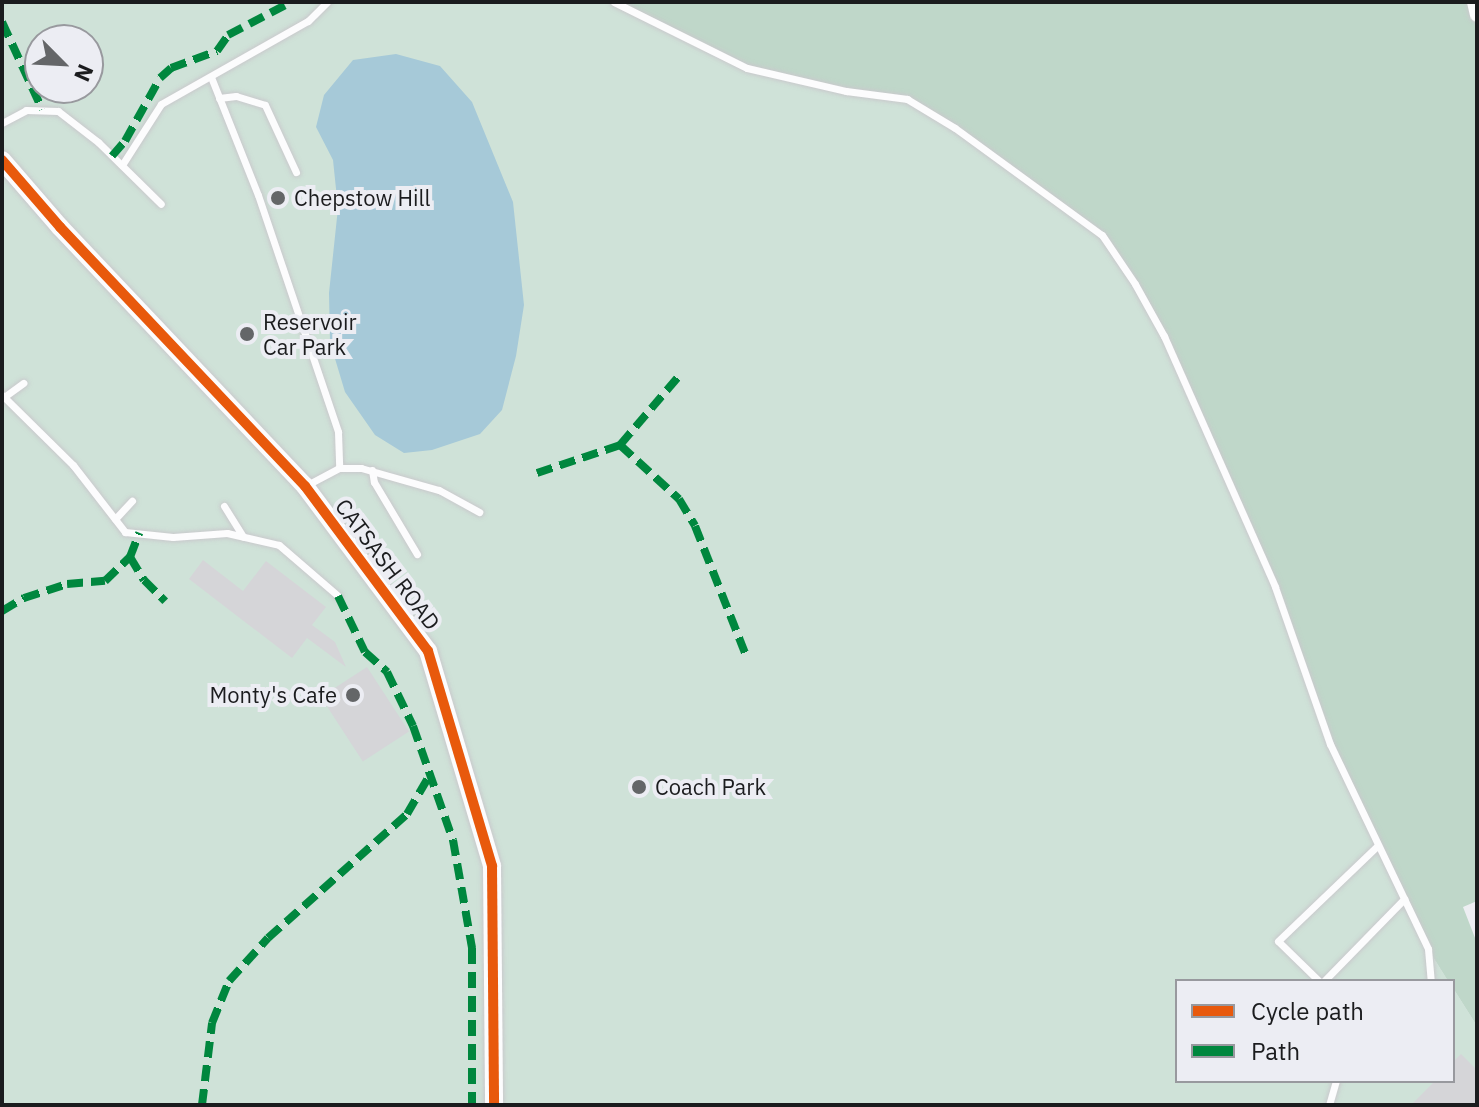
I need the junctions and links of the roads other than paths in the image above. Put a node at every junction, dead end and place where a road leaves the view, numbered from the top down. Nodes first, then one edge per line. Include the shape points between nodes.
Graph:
1 (327, 2) edge
2 (614, 2) edge
3 (1474, 2) edge
4 (1477, 15) edge
5 (211, 77) junction
6 (219, 98) junction
7 (2, 123) edge
8 (2, 160) edge
9 (122, 165) junction
10 (296, 172) dead end
11 (161, 204) dead end
12 (23, 383) dead end
13 (3, 396) edge
14 (339, 468) junction
15 (372, 470) junction
16 (305, 486) junction
17 (132, 501) dead end
18 (224, 506) dead end
19 (479, 512) dead end
20 (115, 519) junction
21 (243, 537) junction
22 (417, 554) dead end
23 (338, 596) dead end
24 (1377, 846) junction
25 (1404, 899) junction
26 (1319, 979) edge
27 (1323, 979) edge
28 (1431, 979) edge
29 (1335, 1083) edge
30 (494, 1105) edge
31 (1329, 1105) edge

1 - 5 lane via 308,21
2 - 24 lane via 747,68 907,99 1102,235 1164,336 1275,587 1330,744
3 - 4 street
5 - 6 lane
5 - 9 lane via 161,104
6 - 10 lane via 236,96 265,105
6 - 14 lane via 258,195 338,432
7 - 9 lane via 26,110 58,111
8 - 16 street, CATSASH ROAD
9 - 11 lane
12 - 13 lane
13 - 20 lane via 73,465
14 - 15 lane
14 - 16 lane
15 - 19 lane via 439,490
15 - 22 lane
16 - 30 street, CATSASH ROAD via 428,651 492,866
17 - 20 lane
18 - 21 lane
20 - 21 lane via 125,532
21 - 23 lane via 279,545
24 - 25 lane
24 - 26 lane via 1278,941
25 - 27 lane
25 - 28 lane via 1428,949
29 - 31 lane

